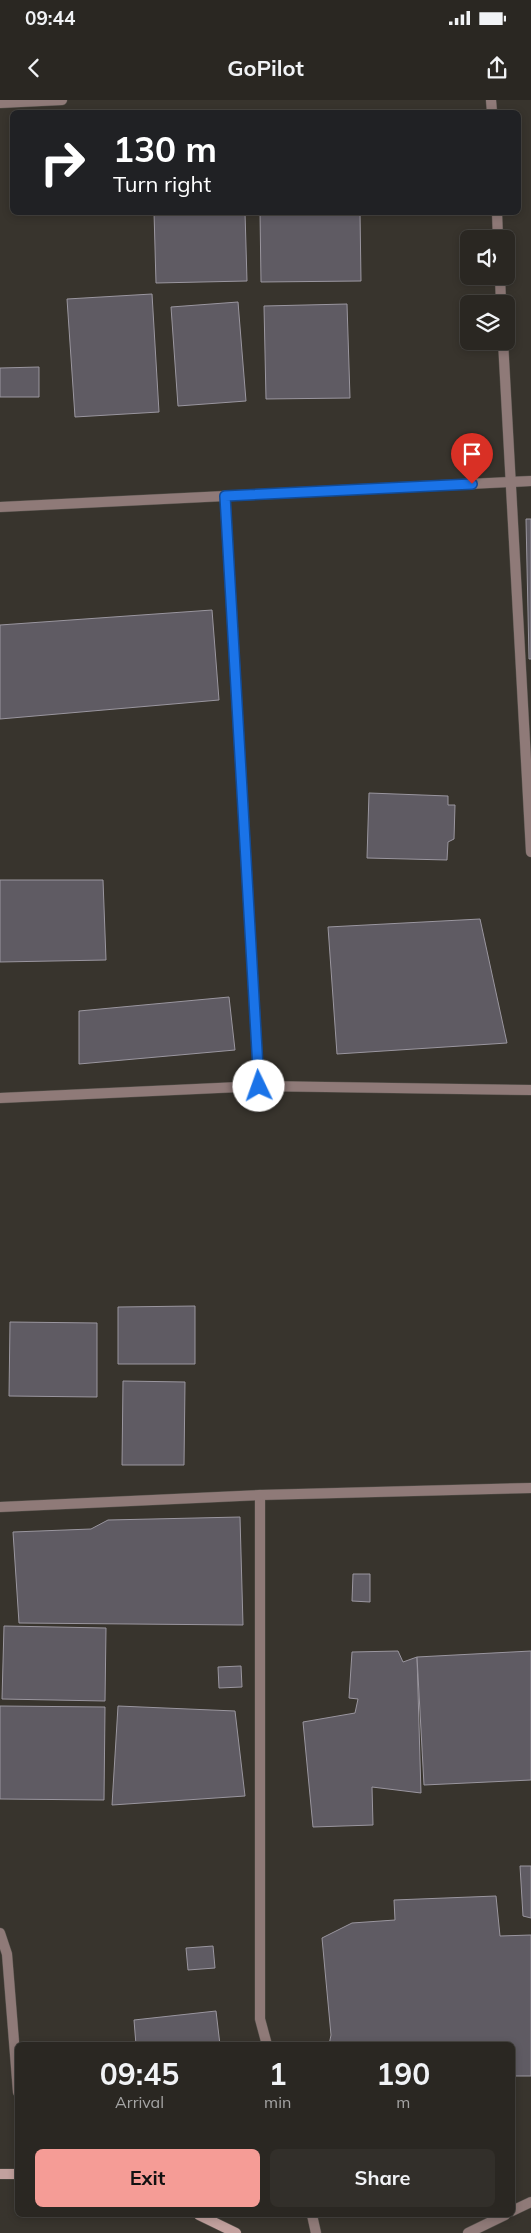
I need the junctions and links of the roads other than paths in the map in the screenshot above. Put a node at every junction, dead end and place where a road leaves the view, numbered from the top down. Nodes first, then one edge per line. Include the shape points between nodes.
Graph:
1 (62, 100) edge
2 (0, 103) edge
3 (497, 215) edge
4 (498, 230) edge
5 (503, 350) edge
6 (531, 481) edge
7 (510, 482) junction
8 (225, 496) junction
9 (0, 507) edge
10 (531, 852) edge
11 (259, 1086) junction
12 (531, 1090) edge
13 (0, 1098) edge
14 (531, 1488) edge
15 (260, 1495) junction
16 (0, 1507) edge
17 (0, 1934) edge
18 (266, 2042) edge
19 (15, 2058) edge
20 (0, 2174) edge
21 (15, 2174) edge
22 (531, 2202) edge
23 (515, 2210) edge
24 (202, 2217) edge
25 (312, 2217) edge
26 (501, 2217) edge
27 (236, 2233) edge
28 (316, 2233) edge
29 (468, 2233) edge

1 - 2 street
3 - 4 street
5 - 7 street
6 - 7 street
7 - 8 street
7 - 10 street
8 - 9 street
8 - 11 street
11 - 12 street
11 - 13 street
14 - 15 street
15 - 16 street
15 - 18 street via 260,2019
17 - 19 street via 6,1954
20 - 21 street
22 - 23 street
24 - 27 street
25 - 28 street
26 - 29 street

